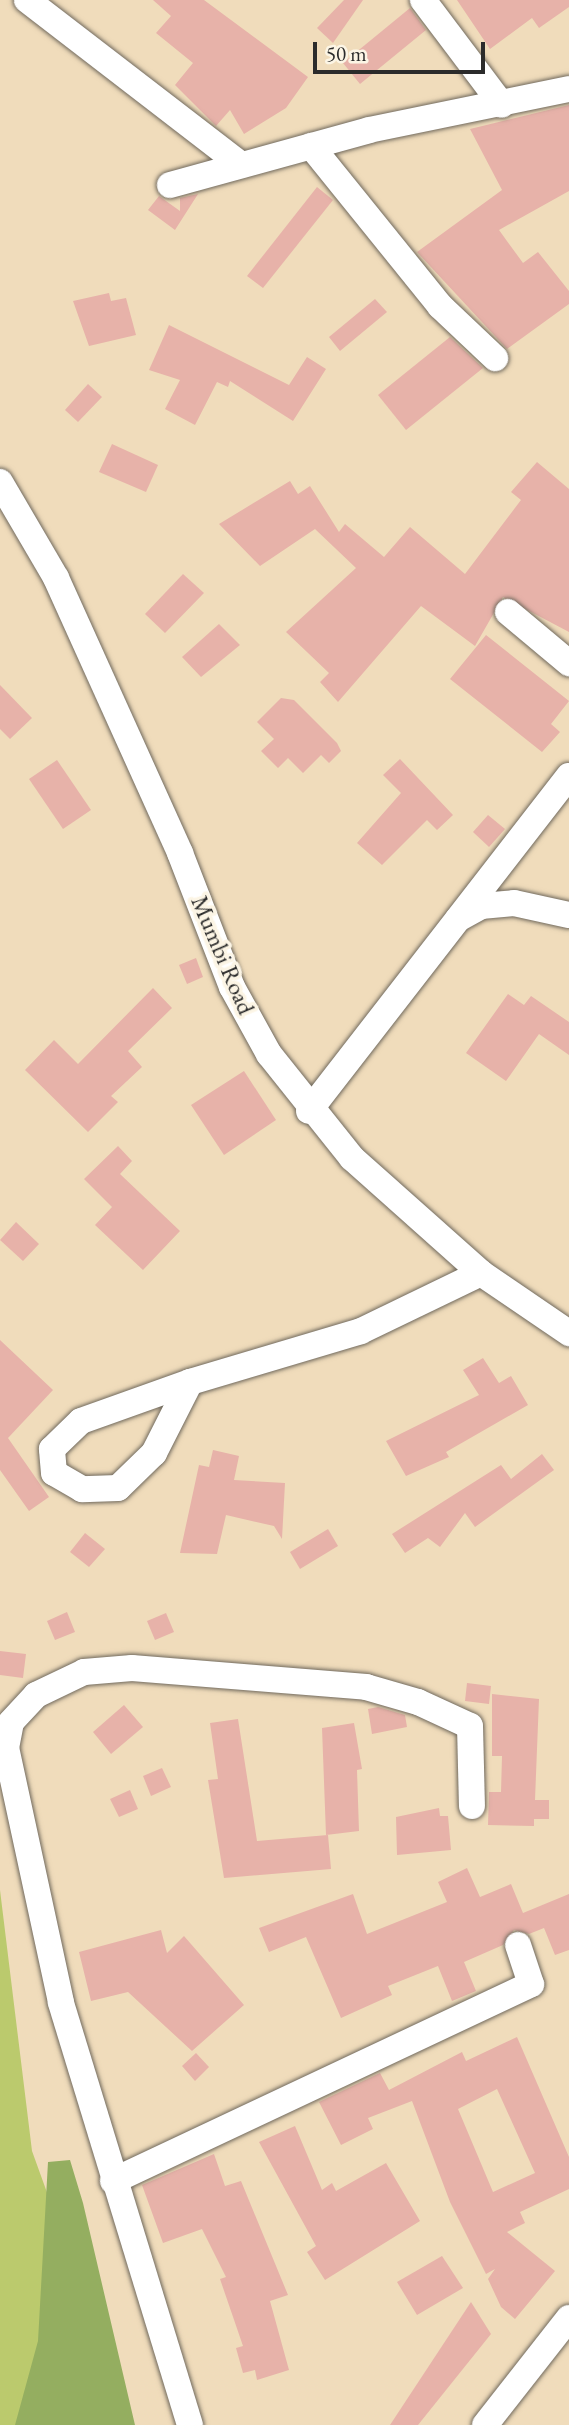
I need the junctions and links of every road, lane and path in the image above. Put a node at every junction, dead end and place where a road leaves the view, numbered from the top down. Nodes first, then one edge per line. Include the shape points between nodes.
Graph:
1 (27, 0) edge
2 (423, 0) edge
3 (569, 89) edge
4 (502, 105) junction
5 (312, 146) junction
6 (241, 166) junction
7 (170, 185) dead end
8 (495, 358) dead end
9 (0, 482) edge
10 (508, 612) dead end
11 (569, 663) edge
12 (569, 776) edge
13 (569, 915) edge
14 (457, 920) junction
15 (309, 1111) junction
16 (481, 1273) junction
17 (569, 1333) edge
18 (190, 1382) junction
19 (472, 1806) dead end
20 (519, 1945) dead end
21 (113, 2180) junction
22 (569, 2318) edge
23 (190, 2425) edge
24 (485, 2425) edge

1 - 6 street
2 - 4 street
3 - 4 street
4 - 5 street
5 - 6 street
5 - 8 street via 440,306
6 - 7 street
9 - 15 street, Mumbi Road via 55,578 108,693 232,987
10 - 11 street
12 - 14 street
13 - 14 street via 514,903 481,906
14 - 15 street
15 - 16 street, Mumbi Road
16 - 17 street, Mumbi Road
16 - 18 street via 361,1331
18 - 18 street via 81,1421 52,1449 54,1473 82,1489 118,1488 154,1452
19 - 21 street via 470,1726 418,1702 366,1687 132,1668 84,1672 36,1695 11,1722 6,1748 61,2002
20 - 21 street via 531,1984
21 - 23 street
22 - 24 street

